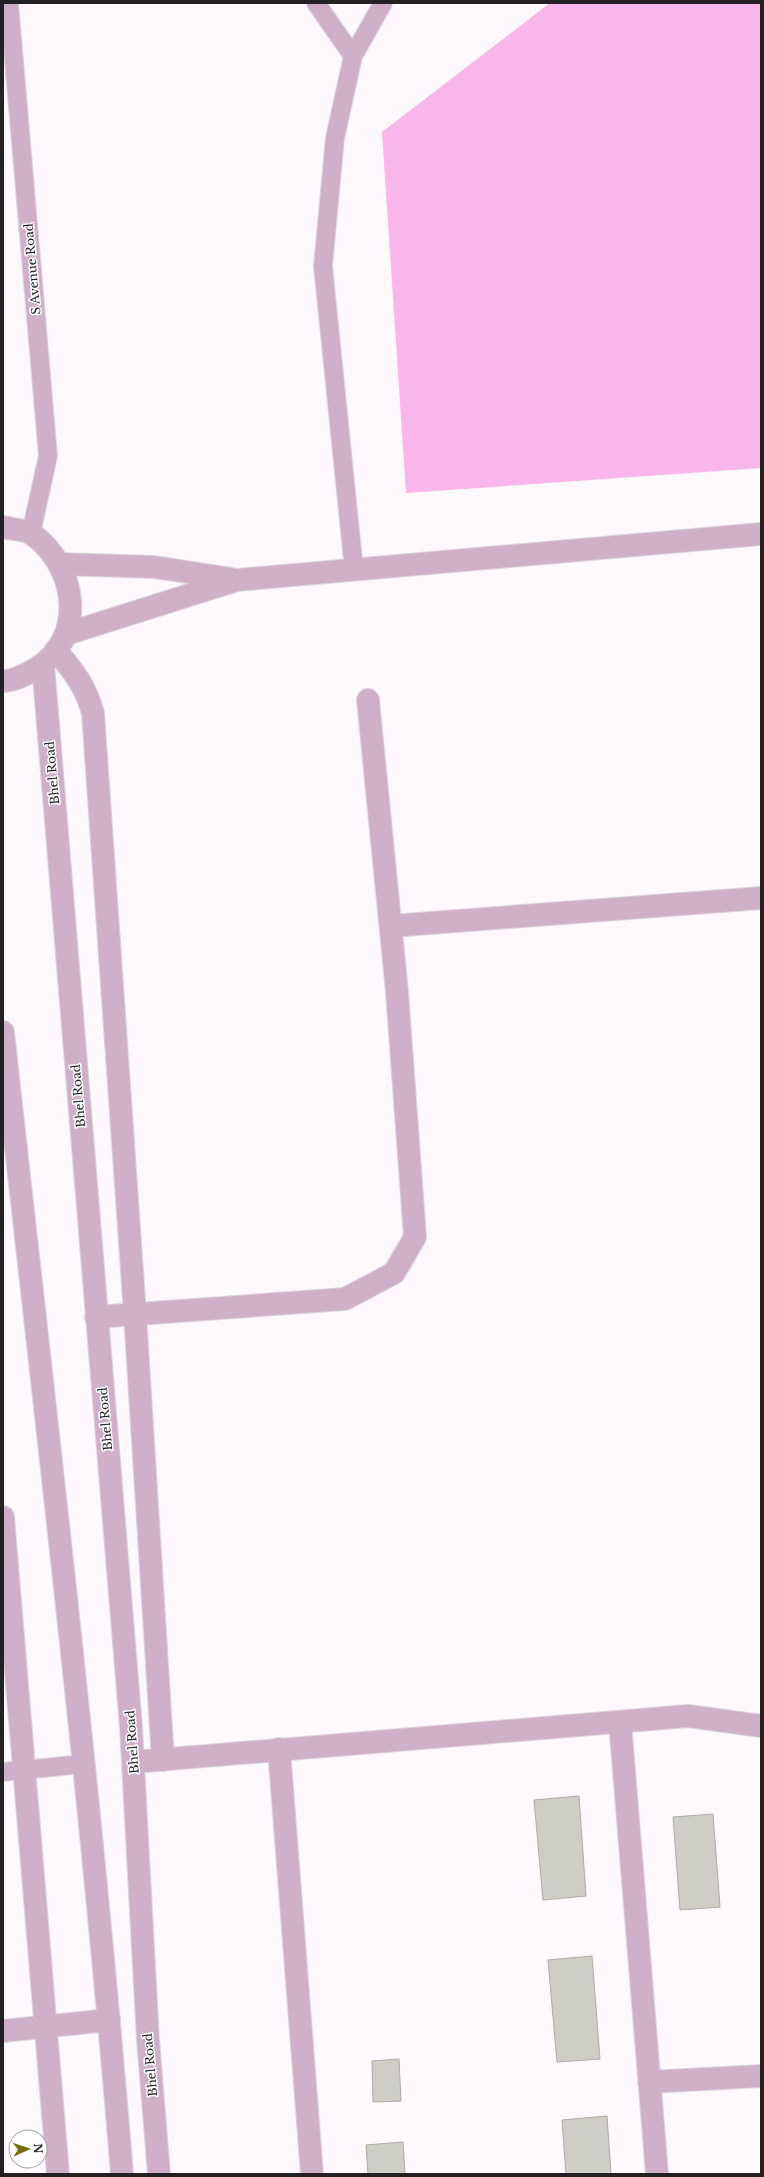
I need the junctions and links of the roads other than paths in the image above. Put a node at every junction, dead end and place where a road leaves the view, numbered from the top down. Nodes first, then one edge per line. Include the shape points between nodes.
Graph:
1 (9, 3) edge
2 (316, 3) edge
3 (383, 3) edge
4 (353, 56) junction
5 (3, 527) edge
6 (31, 534) junction
7 (761, 534) edge
8 (60, 564) junction
9 (354, 570) junction
10 (237, 580) junction
11 (55, 649) junction
12 (3, 681) edge
13 (368, 700) dead end
14 (761, 898) edge
15 (390, 926) junction
16 (3, 1032) edge
17 (135, 1314) junction
18 (96, 1317) junction
19 (3, 1517) edge
20 (620, 1722) junction
21 (761, 1726) edge
22 (279, 1749) junction
23 (163, 1760) junction
24 (133, 1762) junction
25 (83, 1764) junction
26 (13, 1771) edge
27 (109, 2020) junction
28 (46, 2028) junction
29 (3, 2031) edge
30 (761, 2076) edge
31 (649, 2082) junction
32 (58, 2174) edge
33 (122, 2174) edge
34 (159, 2174) edge
35 (312, 2174) edge
36 (657, 2174) edge

1 - 6 lane, S Avenue Road via 48,456
2 - 4 lane
3 - 4 lane
4 - 9 lane via 335,138 323,266
5 - 6 street
6 - 8 street
7 - 9 street
8 - 10 street via 154,567
8 - 11 street, Bhel Road via 70,593 71,610
9 - 10 street
10 - 11 street
11 - 12 street via 26,675
11 - 17 street via 80,679 88,693 93,712
11 - 18 street, Bhel Road
13 - 15 street
14 - 15 street
15 - 17 street via 415,1237 394,1273 345,1299
16 - 25 street
17 - 18 street
17 - 23 street
18 - 24 street, Bhel Road
19 - 26 street
20 - 21 street via 688,1716
20 - 22 street
20 - 31 street
22 - 23 street
22 - 35 street
23 - 24 street
24 - 34 street, Bhel Road via 148,2040
25 - 26 lane
25 - 27 street
26 - 28 street
27 - 28 street
27 - 33 street
28 - 29 street
28 - 32 street
30 - 31 street
31 - 36 street

